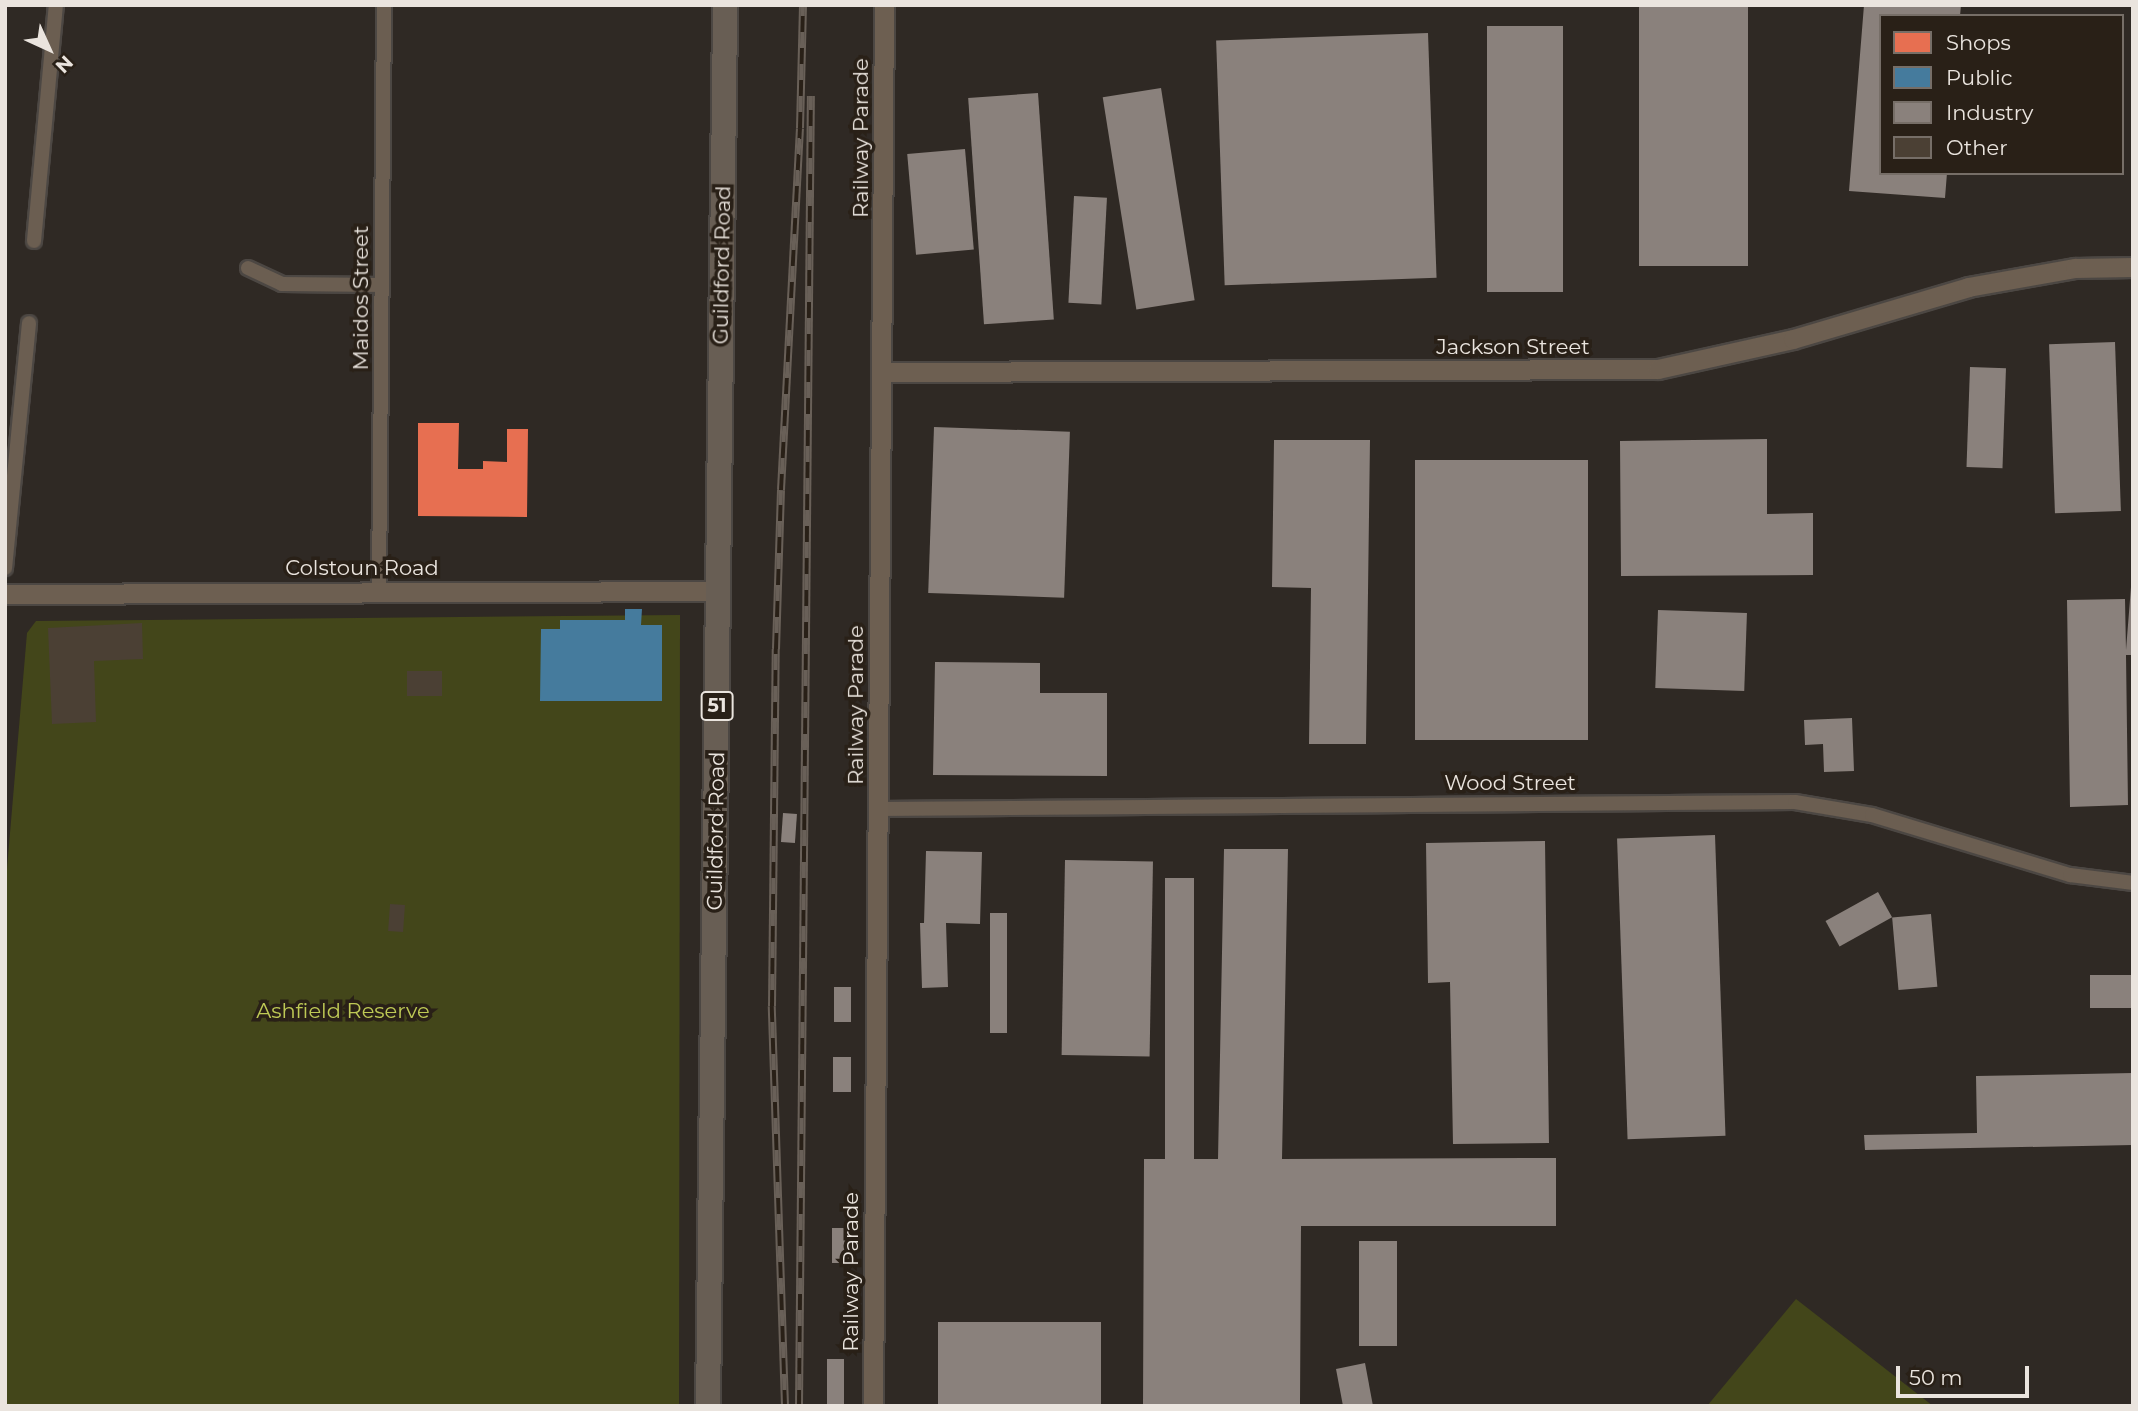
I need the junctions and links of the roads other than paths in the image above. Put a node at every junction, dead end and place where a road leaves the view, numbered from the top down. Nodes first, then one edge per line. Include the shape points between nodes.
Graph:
1 (56, 5) edge
2 (384, 5) edge
3 (725, 5) edge
4 (884, 5) edge
5 (34, 242) dead end
6 (2133, 267) edge
7 (247, 268) dead end
8 (382, 285) junction
9 (29, 323) dead end
10 (882, 372) junction
11 (5, 568) edge
12 (379, 591) junction
13 (719, 591) junction
14 (5, 594) edge
15 (878, 809) junction
16 (2133, 883) edge
17 (708, 1406) edge
18 (873, 1406) edge

1 - 5 street
2 - 8 street, Maidos Street
3 - 13 highway, Guildford Road / 51
4 - 10 street, Railway Parade
6 - 10 street, Jackson Street via 2075,268 1968,287 1793,340 1658,369
7 - 8 street via 282,284
8 - 12 street, Maidos Street
9 - 11 street
10 - 15 street, Railway Parade
12 - 13 street, Colstoun Road
12 - 14 street, Colstoun Road
13 - 17 highway, Guildford Road / 51
15 - 16 street, Wood Street via 1794,802 1872,815 2070,875
15 - 18 street, Railway Parade

